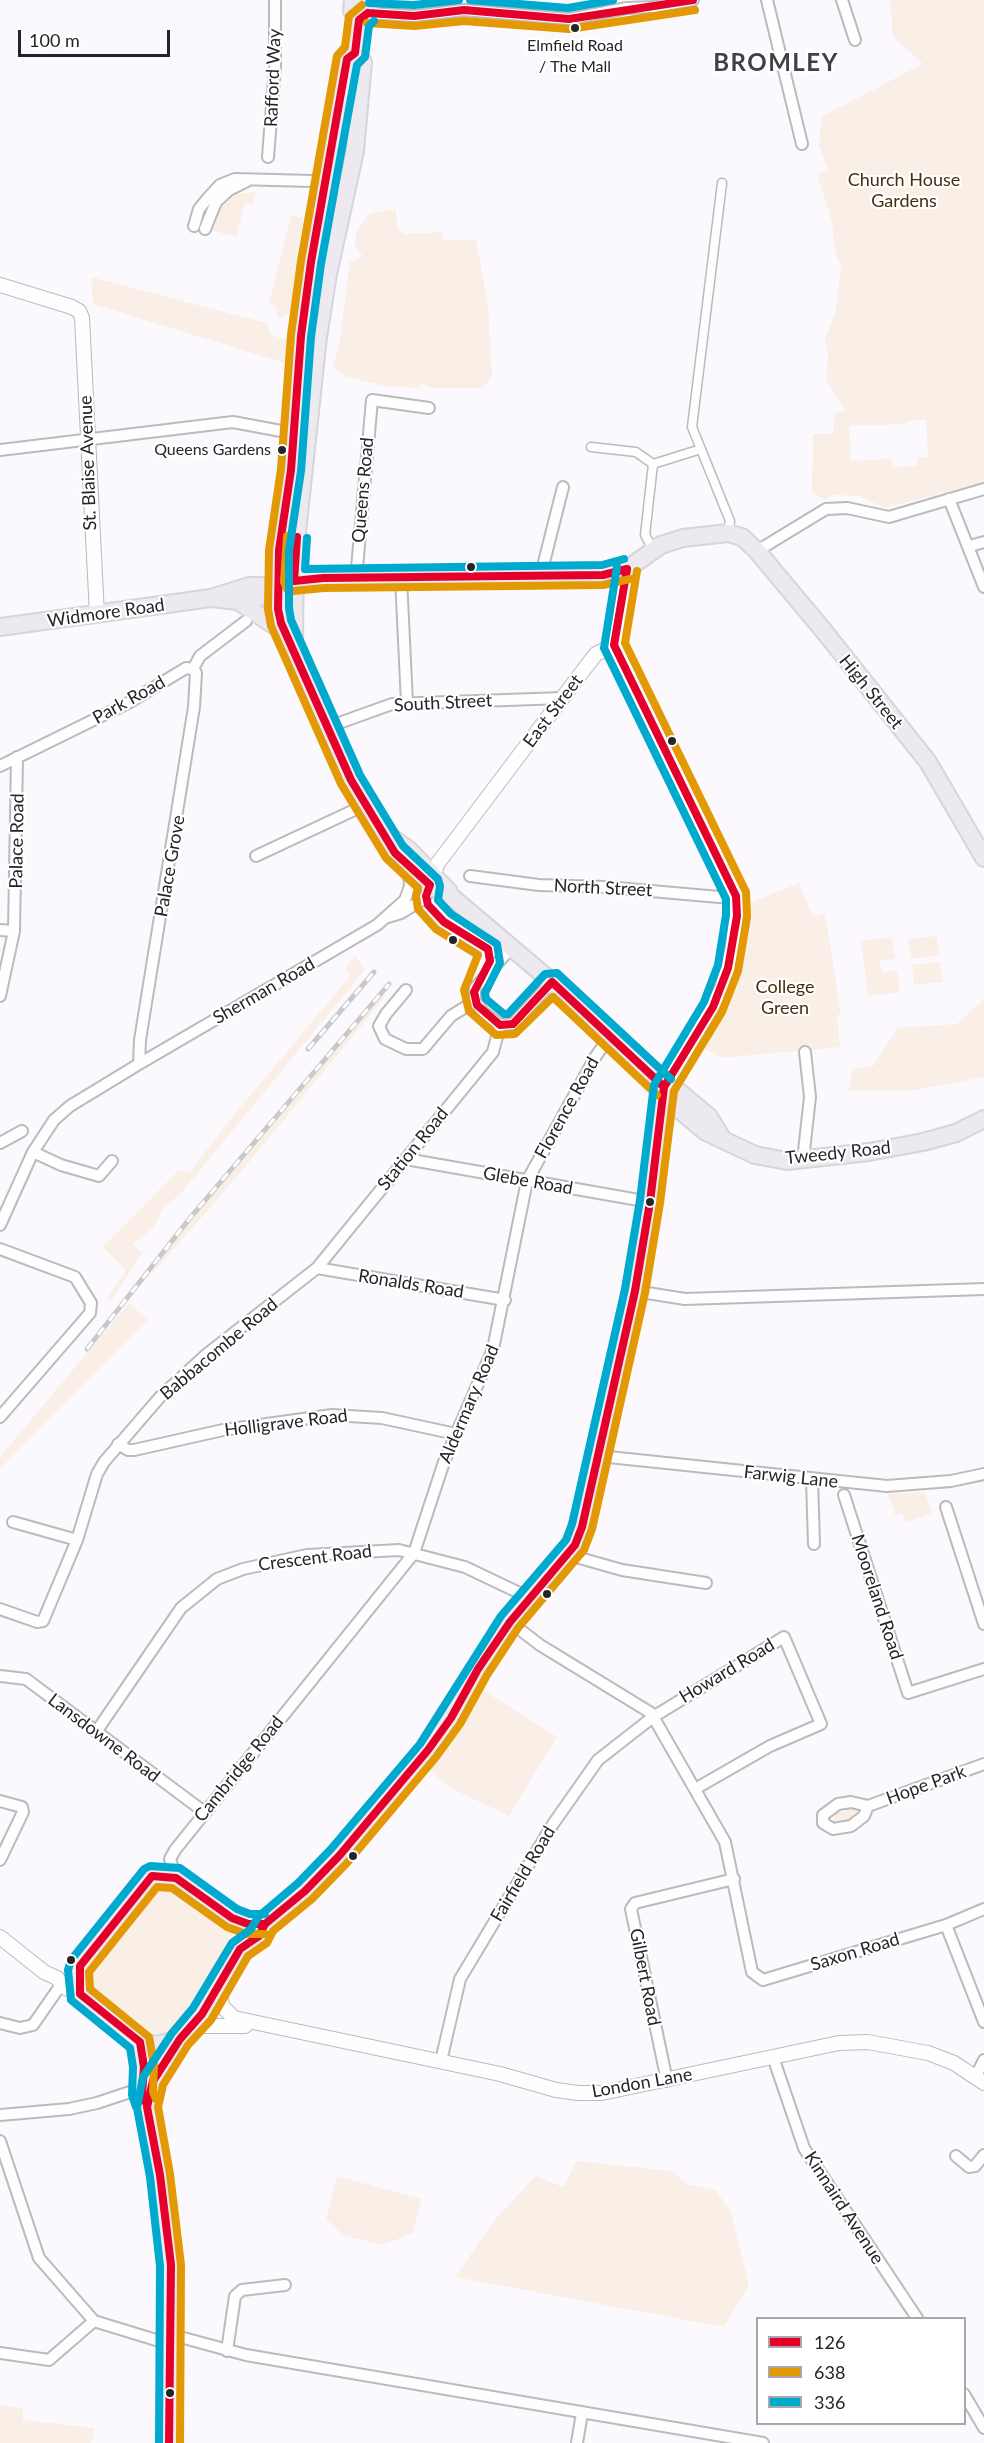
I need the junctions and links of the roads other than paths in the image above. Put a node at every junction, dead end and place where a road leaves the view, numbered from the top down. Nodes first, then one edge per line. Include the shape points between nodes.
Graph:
1 (275, 0) edge
2 (353, 0) edge
3 (693, 0) edge
4 (767, 0) edge
5 (842, 0) edge
6 (464, 5) edge
7 (366, 11) edge
8 (855, 40) dead end
9 (355, 53) junction
10 (802, 144) dead end
11 (268, 157) dead end
12 (326, 183) junction
13 (722, 183) dead end
14 (348, 190) junction
15 (198, 226) dead end
16 (0, 285) edge
17 (429, 408) dead end
18 (281, 432) dead end
19 (87, 439) junction
20 (591, 447) dead end
21 (701, 449) junction
22 (0, 450) edge
23 (653, 464) junction
24 (563, 487) dead end
25 (984, 489) edge
26 (949, 498) junction
27 (735, 535) junction
28 (984, 542) edge
29 (970, 546) junction
30 (652, 549) junction
31 (758, 551) junction
32 (627, 569) junction
33 (541, 574) junction
34 (356, 579) junction
35 (401, 579) junction
36 (294, 581) junction
37 (984, 587) edge
38 (278, 590) junction
39 (211, 598) junction
40 (238, 601) junction
41 (97, 615) junction
42 (246, 621) dead end
43 (0, 627) edge
44 (284, 632) junction
45 (614, 645) junction
46 (294, 648) junction
47 (193, 669) junction
48 (563, 698) junction
49 (407, 703) junction
50 (328, 728) junction
51 (17, 757) junction
52 (0, 766) edge
53 (365, 805) junction
54 (383, 831) junction
55 (256, 856) dead end
56 (984, 858) edge
57 (409, 869) junction
58 (470, 876) dead end
59 (430, 885) junction
60 (736, 896) junction
61 (387, 917) junction
62 (0, 930) edge
63 (14, 931) junction
64 (512, 946) junction
65 (552, 982) junction
66 (406, 990) dead end
67 (0, 996) edge
68 (475, 1001) junction
69 (501, 1025) junction
70 (610, 1036) junction
71 (805, 1052) dead end
72 (139, 1064) junction
73 (664, 1087) junction
74 (688, 1119) junction
75 (984, 1119) edge
76 (659, 1127) junction
77 (22, 1131) dead end
78 (956, 1133) junction
79 (984, 1133) edge
80 (723, 1140) junction
81 (0, 1143) edge
82 (33, 1152) junction
83 (406, 1159) junction
84 (803, 1160) junction
85 (112, 1161) dead end
86 (527, 1181) junction
87 (650, 1202) junction
88 (0, 1225) edge
89 (0, 1249) edge
90 (317, 1268) junction
91 (984, 1289) edge
92 (634, 1291) junction
93 (505, 1300) junction
94 (0, 1417) edge
95 (456, 1434) junction
96 (118, 1444) junction
97 (599, 1456) junction
98 (984, 1474) edge
99 (812, 1479) junction
100 (842, 1500) dead end
101 (946, 1507) dead end
102 (13, 1522) dead end
103 (77, 1540) junction
104 (814, 1544) dead end
105 (414, 1553) junction
106 (569, 1555) junction
107 (706, 1584) dead end
108 (530, 1598) junction
109 (0, 1609) edge
110 (510, 1622) junction
111 (984, 1624) edge
112 (984, 1669) edge
113 (0, 1676) edge
114 (653, 1717) junction
115 (96, 1732) junction
116 (984, 1764) edge
117 (695, 1789) junction
118 (0, 1801) edge
119 (868, 1806) dead end
120 (203, 1811) junction
121 (0, 1860) edge
122 (176, 1878) junction
123 (734, 1879) junction
124 (984, 1909) edge
125 (232, 1918) junction
126 (265, 1924) junction
127 (946, 1925) junction
128 (1, 1941) edge
129 (240, 1949) junction
130 (78, 1970) junction
131 (61, 1983) junction
132 (219, 1986) junction
133 (80, 1994) junction
134 (984, 2022) edge
135 (0, 2023) edge
136 (259, 2025) junction
137 (183, 2036) junction
138 (140, 2042) junction
139 (773, 2057) junction
140 (984, 2060) edge
141 (441, 2061) junction
142 (980, 2080) edge
143 (667, 2081) junction
144 (142, 2088) junction
145 (147, 2107) junction
146 (0, 2115) edge
147 (0, 2141) edge
148 (984, 2155) edge
149 (956, 2156) dead end
150 (285, 2285) dead end
151 (916, 2317) edge
152 (94, 2321) junction
153 (169, 2339) junction
154 (227, 2351) junction
155 (0, 2353) edge
156 (966, 2397) edge
157 (582, 2413) junction
158 (984, 2428) edge
159 (169, 2443) edge
160 (577, 2443) edge
161 (764, 2443) edge

1 - 11 street, Rafford Way
2 - 7 main road via 352,11
3 - 6 street via 569,19
4 - 10 street
5 - 8 street
6 - 7 street via 414,16
7 - 9 main road
9 - 12 main road, Tweedy Road via 347,59
9 - 14 main road, Tweedy Road via 363,62
12 - 14 street
12 - 15 street via 235,179 220,185 199,209
12 - 38 main road, Tweedy Road via 304,310
13 - 21 street via 695,387 692,428
14 - 36 main road, Tweedy Road via 321,312
16 - 19 street, St. Blaise Avenue via 79,311
17 - 34 street, Queens Road via 372,400
18 - 19 street via 233,422
19 - 22 street
19 - 41 street, St. Blaise Avenue
20 - 23 street via 636,452
21 - 23 street
21 - 27 street
23 - 30 street via 645,535
24 - 33 street
25 - 26 street
26 - 29 street
26 - 31 street via 889,517 847,508 826,509
27 - 30 main road via 683,538
27 - 31 main road, High Street
28 - 29 street
29 - 37 street
30 - 32 main road
31 - 56 main road, High Street via 928,762
32 - 33 main road, Widmore Road via 608,574
32 - 45 street
33 - 35 main road, Widmore Road
34 - 35 main road, Widmore Road
34 - 36 main road, Widmore Road
35 - 49 street
36 - 38 main road, Widmore Road
36 - 46 main road, Tweedy Road
38 - 39 main road, Widmore Road via 249,586
38 - 40 main road, Widmore Road
38 - 44 main road, Tweedy Road
39 - 40 main road, Widmore Road
39 - 41 main road, Widmore Road
40 - 44 main road
41 - 43 main road, Widmore Road
42 - 47 street, Park Road via 200,656
44 - 46 main road, Tweedy Road
45 - 48 street, East Street via 596,654
45 - 60 street
46 - 50 main road, Tweedy Road
47 - 51 street, Park Road via 186,668 130,702
47 - 72 street, Palace Grove via 194,707
48 - 49 street, South Street
48 - 59 street, East Street via 438,863
49 - 50 street, South Street via 392,704
50 - 53 main road, Tweedy Road
51 - 52 street, Park Road
51 - 63 street, Palace Road
53 - 54 main road, Tweedy Road
53 - 55 street
54 - 57 main road, Tweedy Road
54 - 59 main road, Tweedy Road via 409,850
57 - 59 main road, Tweedy Road
57 - 61 street, Sherman Road via 410,886 405,900
58 - 60 street, North Street via 539,885
59 - 61 street, Sherman Road via 407,910
59 - 64 main road, Tweedy Road via 453,897
60 - 73 street via 733,948 722,989
61 - 72 street, Sherman Road
62 - 63 street
63 - 67 street, Palace Road
64 - 65 main road, Tweedy Road
64 - 68 street via 475,988
65 - 69 street via 518,1022
65 - 70 main road, Tweedy Road
66 - 68 street via 379,1026 385,1039 405,1049 423,1049 451,1016
68 - 69 street
69 - 83 street, Station Road via 493,1052
70 - 73 main road, Tweedy Road
70 - 86 street, Florence Road
71 - 84 street via 810,1097
72 - 82 street, Sherman Road via 70,1106 54,1120
73 - 74 main road, Tweedy Road via 670,1102
73 - 76 main road
73 - 80 main road, Tweedy Road via 678,1091 709,1117
74 - 76 main road via 673,1119
74 - 80 main road, Tweedy Road
75 - 78 main road, Tweedy Road
76 - 87 main road
77 - 81 street
78 - 79 main road, Tweedy Road
78 - 84 main road, Tweedy Road via 869,1152
80 - 84 main road, Tweedy Road via 772,1159
82 - 85 street via 99,1176
82 - 88 street, Sherman Road
83 - 86 street, Glebe Road
83 - 90 street, Station Road
86 - 87 street, Glebe Road
86 - 93 street, Aldermary Road
87 - 92 main road
89 - 94 street via 75,1277 91,1303 90,1313
90 - 93 street, Ronalds Road
90 - 96 street, Babbacombe Road via 207,1354 160,1397
91 - 92 street via 685,1299
92 - 97 main road
93 - 95 street, Aldermary Road via 490,1358
95 - 96 street, Holligrave Road via 382,1418 332,1415 223,1430 135,1450
95 - 105 street, Aldermary Road
96 - 103 street, Babbacombe Road via 97,1474
97 - 99 street, Farwig Lane
97 - 106 main road via 582,1527
98 - 99 street, Farwig Lane via 887,1486
99 - 104 street
100 - 112 street, Mooreland Road via 908,1693
101 - 111 street
102 - 103 street
103 - 109 street, Babbacombe Road via 44,1621
105 - 108 street, Crescent Road via 465,1567
105 - 115 street, Crescent Road via 375,1550 308,1556 252,1566 217,1580 172,1620
105 - 120 street, Cambridge Road
106 - 107 street via 621,1570
106 - 108 main road
108 - 110 main road
110 - 114 street
110 - 126 main road via 428,1750 339,1856
113 - 115 street, Lansdowne Road via 26,1679
114 - 117 street
114 - 117 street, Howard Road via 784,1637 821,1724 770,1746
114 - 141 street, Fairfield Road via 598,1760 553,1824 460,1979
115 - 120 street, Lansdowne Road
116 - 119 street, Hope Park
117 - 123 street via 724,1842
118 - 121 street via 22,1807 22,1812
120 - 122 street, Cambridge Road via 170,1859
122 - 125 main road
122 - 130 main road via 149,1878
123 - 127 street, Saxon Road via 752,1972 763,1980
123 - 143 street, Gilbert Road via 634,1903 631,1910
124 - 127 street, Saxon Road
125 - 126 main road via 248,1924
125 - 129 main road via 241,1937
126 - 129 main road via 259,1936
127 - 134 street
128 - 131 street
129 - 132 main road
130 - 131 street
130 - 133 main road
131 - 133 street
131 - 135 street via 33,2025 20,2028
132 - 136 street via 229,2016
132 - 137 main road
133 - 138 main road
136 - 137 street via 200,2026
136 - 141 street, London Lane
137 - 138 main road via 157,2045
137 - 145 main road via 153,2082
138 - 144 main road
139 - 142 street, London Lane via 838,2043 868,2042 928,2053 954,2063
139 - 143 street, London Lane
139 - 151 street, Kinnaird Avenue via 804,2148
140 - 142 street
141 - 143 street, London Lane via 578,2093 602,2093
144 - 145 main road
144 - 146 street via 69,2109
145 - 153 main road via 171,2265
147 - 152 street via 39,2258
148 - 149 street via 969,2167
150 - 154 street via 242,2290 235,2296
152 - 153 street
152 - 155 street via 49,2360
153 - 154 street
153 - 159 main road
154 - 157 street
156 - 158 street
157 - 160 street
157 - 161 street

